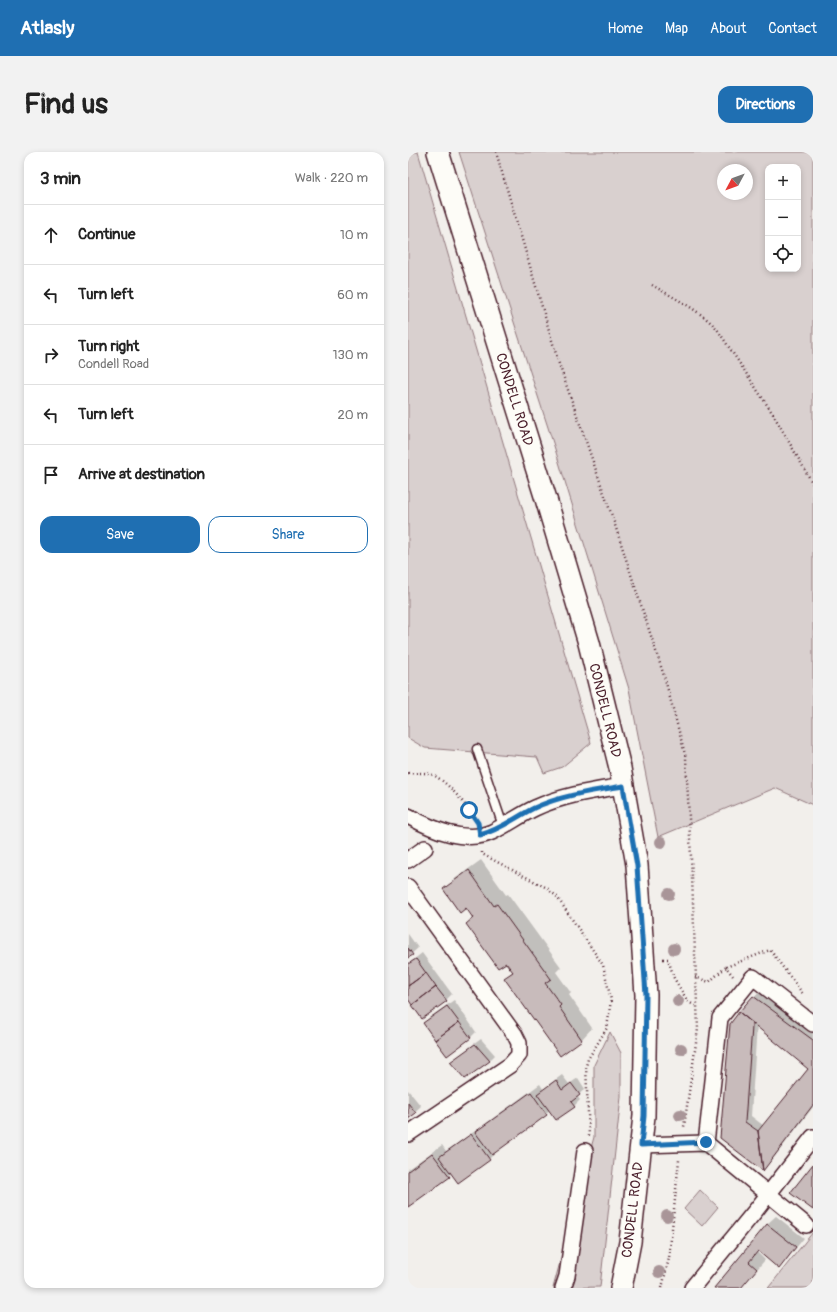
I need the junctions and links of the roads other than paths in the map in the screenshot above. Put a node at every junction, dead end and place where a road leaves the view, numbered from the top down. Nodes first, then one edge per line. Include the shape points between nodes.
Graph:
1 (438, 152) edge
2 (477, 749) dead end
3 (623, 786) junction
4 (408, 816) edge
5 (503, 826) junction
6 (426, 848) dead end
7 (408, 860) edge
8 (408, 887) edge
9 (813, 1024) edge
10 (408, 1134) edge
11 (813, 1137) edge
12 (706, 1142) junction
13 (641, 1145) junction
14 (585, 1151) road end
15 (768, 1195) junction
16 (806, 1225) dead end
17 (563, 1288) edge
18 (621, 1288) edge
19 (692, 1288) edge

1 - 3 main road, CONDELL ROAD via 587,636
2 - 5 lane
3 - 5 street via 570,795 535,808
3 - 13 main road, CONDELL ROAD via 637,866 646,995 644,1116
4 - 5 street via 426,826 471,837
6 - 7 street
8 - 10 street via 515,1035 519,1043 519,1055 510,1065
9 - 12 street via 753,977 720,1018
11 - 15 street
12 - 13 street
12 - 15 street
13 - 18 main road, CONDELL ROAD via 630,1242
14 - 17 street via 567,1276
15 - 16 street
15 - 19 street

